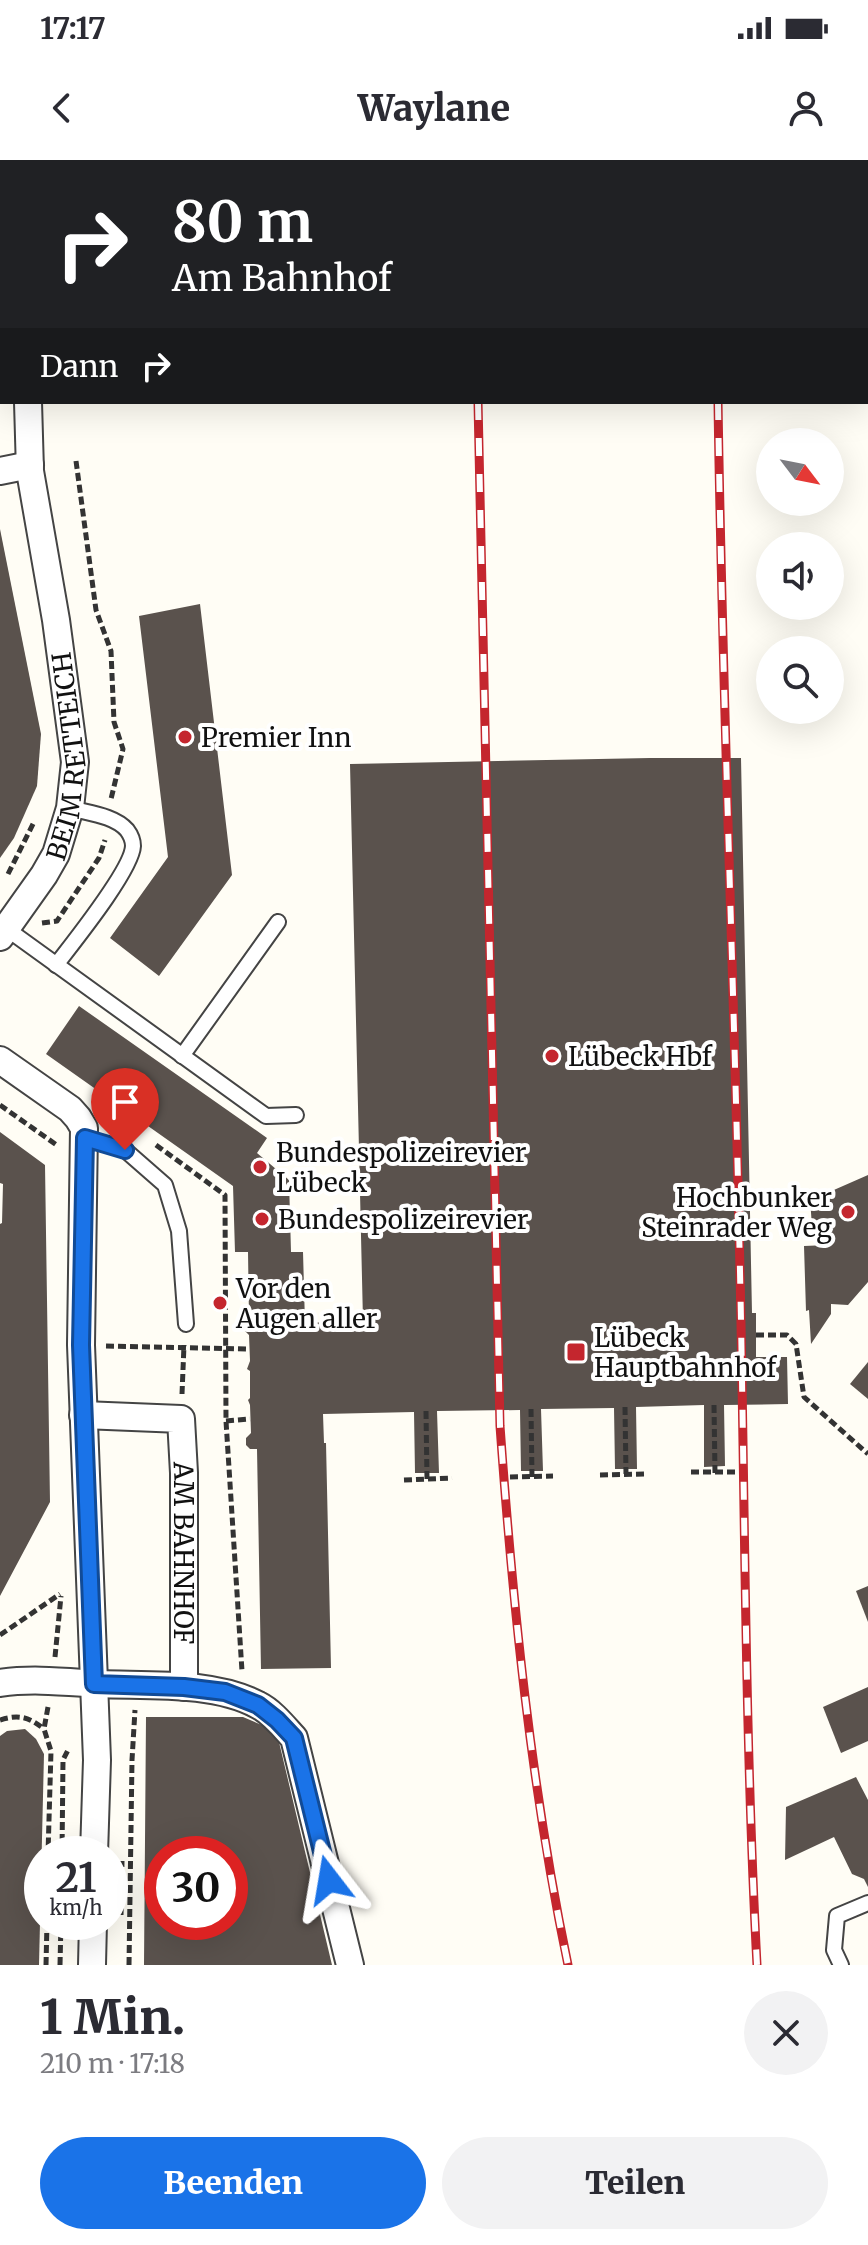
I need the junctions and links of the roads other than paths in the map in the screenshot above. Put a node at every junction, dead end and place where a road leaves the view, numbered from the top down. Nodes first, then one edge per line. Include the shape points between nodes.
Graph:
1 (28, 404) edge
2 (30, 465) junction
3 (0, 471) edge
4 (70, 808) junction
5 (278, 922) dead end
6 (3, 933) edge
7 (56, 965) junction
8 (182, 1056) junction
9 (0, 1060) edge
10 (296, 1115) dead end
11 (85, 1138) junction
12 (186, 1324) road end
13 (83, 1415) junction
14 (0, 1683) edge
15 (94, 1684) junction
16 (184, 1687) junction
17 (95, 1836) edge
18 (868, 1903) edge
19 (93, 1940) edge
20 (92, 1965) edge
21 (350, 1965) edge
22 (841, 1965) edge

1 - 2 street, BEIM RETTEICH
2 - 3 street
2 - 4 street, BEIM RETTEICH via 72,733
4 - 6 street, BEIM RETTEICH via 56,854
4 - 7 lane via 120,823 130,832 133,846 104,901
5 - 8 lane
6 - 7 lane
7 - 8 lane
8 - 10 lane via 266,1116
9 - 11 street via 70,1109
11 - 12 lane via 125,1150 165,1185 179,1231
11 - 13 street
13 - 15 street
13 - 16 street, AM BAHNHOF via 181,1419
14 - 15 street
15 - 16 street
15 - 17 street
16 - 21 street via 225,1692 258,1705 294,1738
18 - 22 lane via 837,1916 834,1950
19 - 20 street

